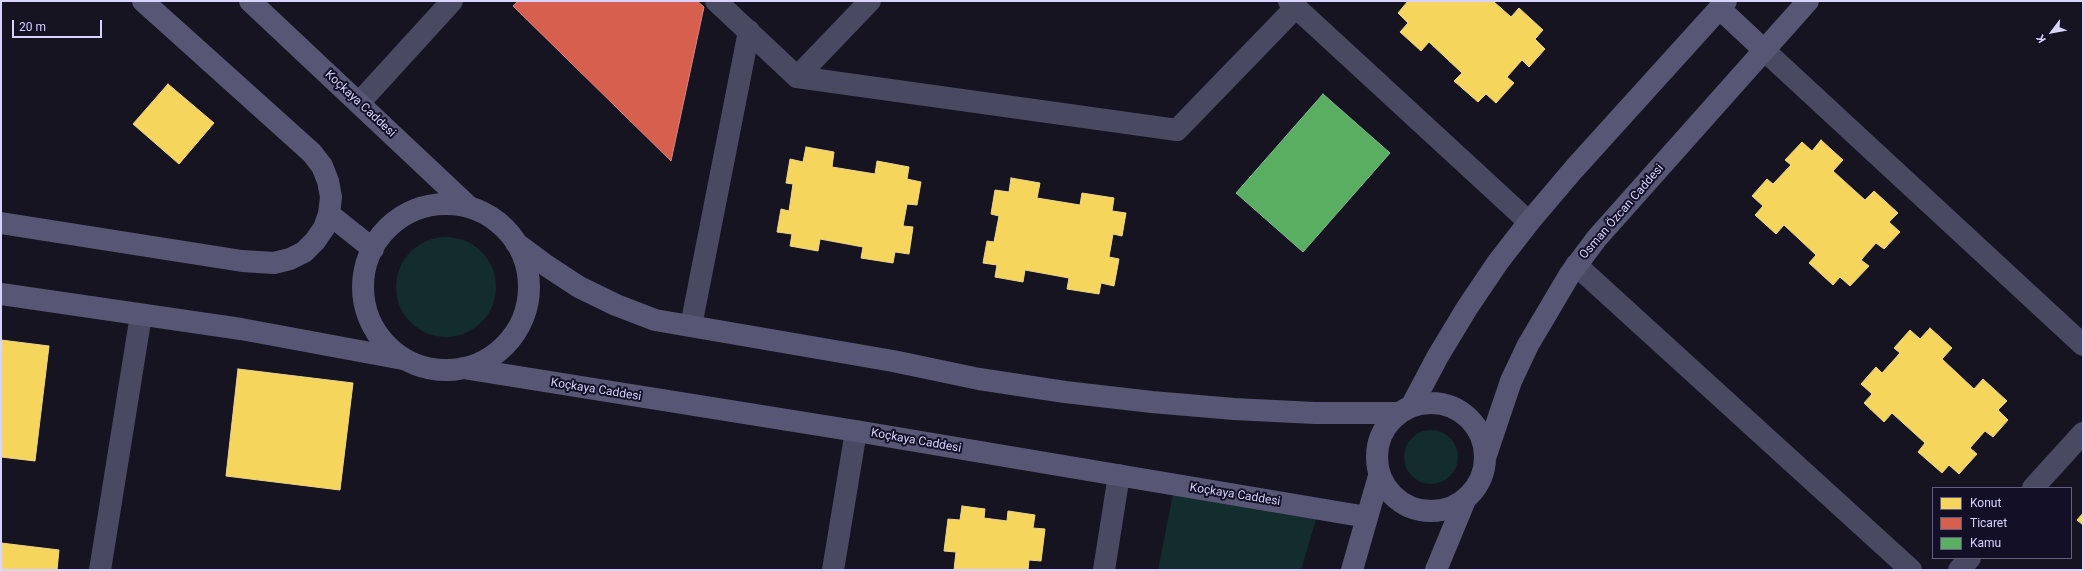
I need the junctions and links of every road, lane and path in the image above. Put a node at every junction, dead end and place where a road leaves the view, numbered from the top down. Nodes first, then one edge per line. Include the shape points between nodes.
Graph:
1 (143, 1) edge
2 (250, 1) edge
3 (452, 1) edge
4 (716, 1) edge
5 (870, 1) edge
6 (1808, 1) edge
7 (1719, 3) edge
8 (1292, 4) edge
9 (749, 31) junction
10 (1764, 50) junction
11 (797, 77) junction
12 (360, 103) junction
13 (469, 207) junction
14 (329, 214) junction
15 (1529, 222) junction
16 (1, 223) edge
17 (516, 243) junction
18 (373, 249) junction
19 (1576, 265) junction
20 (1, 294) edge
21 (141, 315) junction
22 (691, 326) junction
23 (2083, 345) edge
24 (405, 359) junction
25 (463, 368) junction
26 (1405, 409) junction
27 (856, 431) junction
28 (2083, 433) edge
29 (1486, 455) junction
30 (1119, 475) junction
31 (1379, 476) junction
32 (2034, 487) edge
33 (1465, 500) junction
34 (1367, 517) junction
35 (1969, 559) edge
36 (100, 570) edge
37 (833, 570) edge
38 (1104, 570) edge
39 (1352, 570) edge
40 (1436, 570) edge
41 (1911, 570) edge
42 (1959, 570) edge

1 - 14 main road via 312,153 322,166 328,181 331,197
2 - 12 main road, Koçkaya Caddesi
3 - 12 street
4 - 9 street
5 - 11 street
6 - 10 main road, Osman Özcan Caddesi
7 - 10 main road
7 - 15 main road
8 - 11 street via 1177,130
8 - 15 street
9 - 11 street
9 - 22 street
10 - 19 main road, Osman Özcan Caddesi
10 - 23 street
12 - 13 main road, Koçkaya Caddesi
13 - 17 main road via 487,215 503,227
13 - 18 main road via 449,204 429,206 410,212 393,223
14 - 16 main road via 324,228 304,252 274,263 242,261
14 - 18 main road
15 - 26 main road via 1467,308
17 - 22 main road via 579,287 616,305 655,320
17 - 25 main road via 525,261 529,280 528,300 523,319 499,351 482,362
18 - 24 main road via 364,274 368,314 376,332 389,347
19 - 29 main road, Osman Özcan Caddesi via 1528,345 1511,381
19 - 41 street
20 - 21 main road
21 - 24 main road
21 - 36 street
22 - 26 main road via 893,361 979,379 1065,392 1234,409 1315,413
24 - 25 main road via 424,367 443,370
25 - 27 main road, Koçkaya Caddesi
26 - 29 main road via 1429,402 1441,403 1462,412 1474,423 1482,438
26 - 31 main road via 1386,426 1378,442 1376,458
27 - 30 main road, Koçkaya Caddesi
27 - 37 street
28 - 32 street
29 - 33 main road via 1484,472 1476,488
30 - 34 main road, Koçkaya Caddesi
30 - 38 street
31 - 33 main road via 1388,491 1400,502 1416,509 1433,512 1449,509
31 - 34 main road
33 - 40 main road
34 - 39 main road
35 - 42 street

